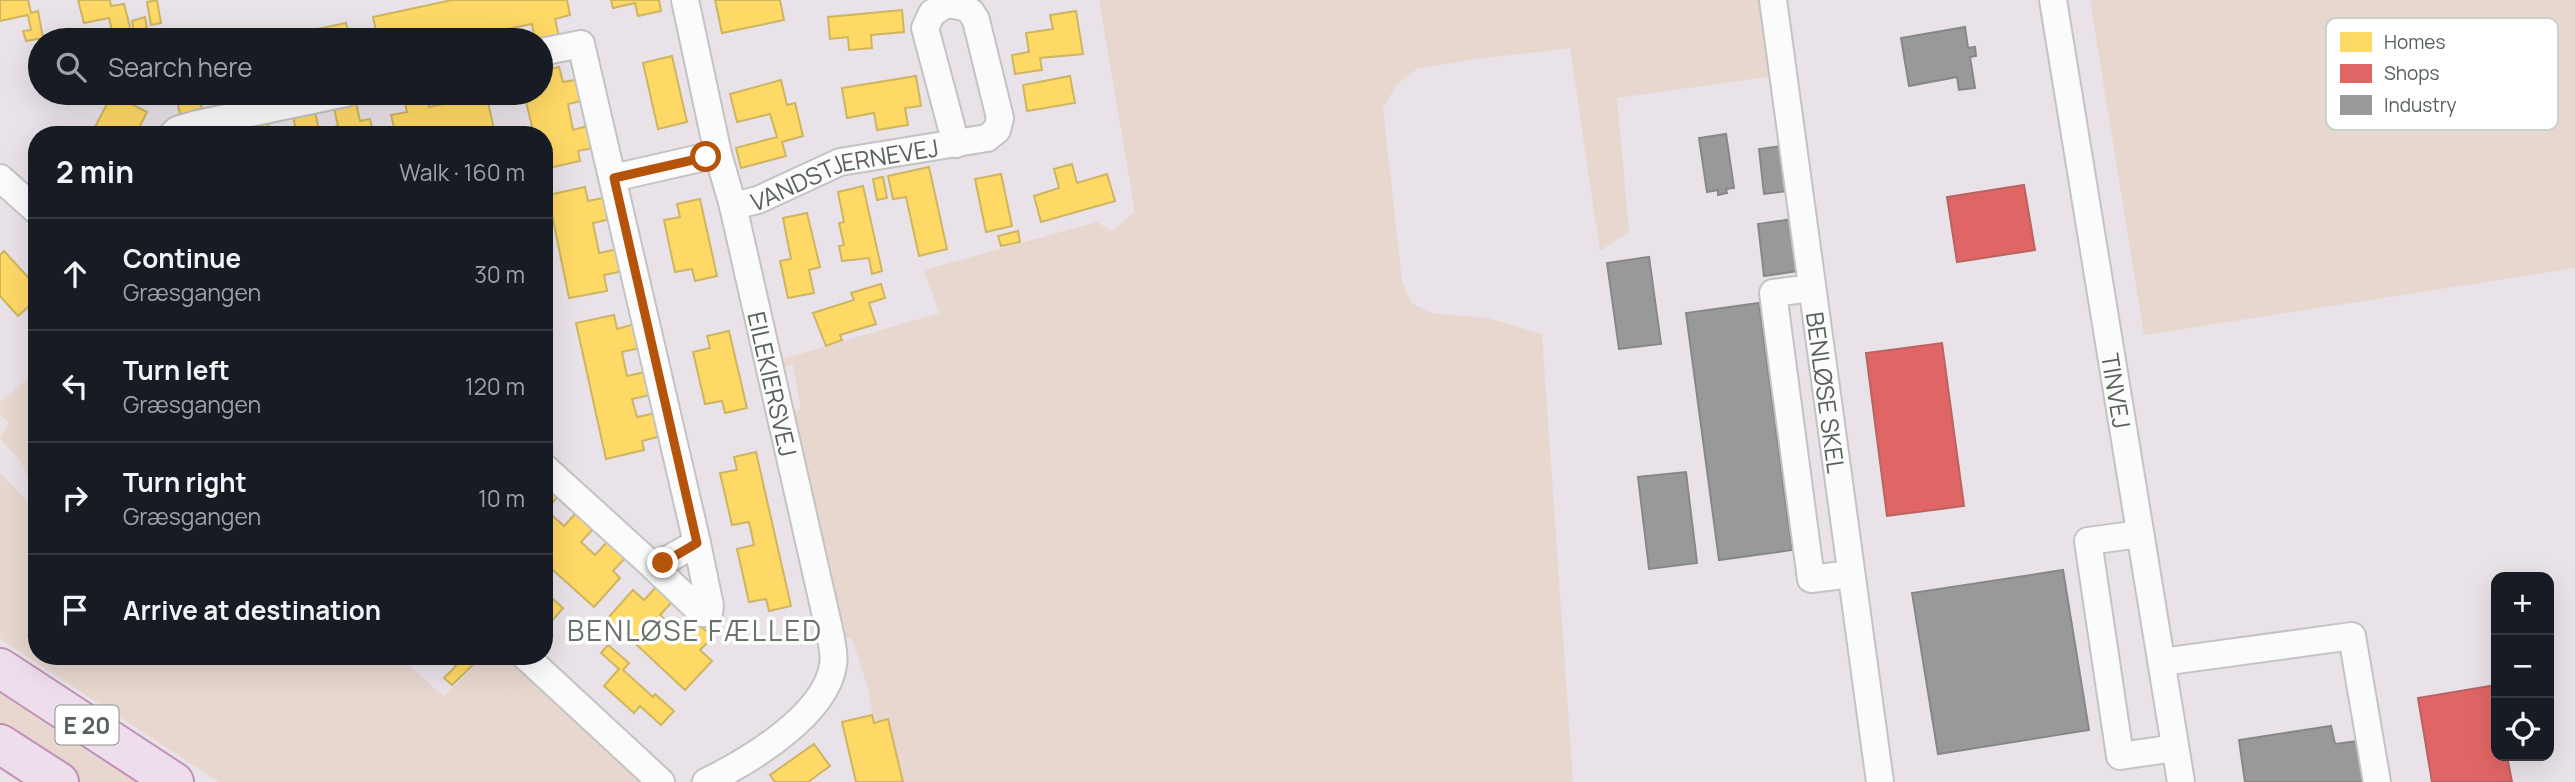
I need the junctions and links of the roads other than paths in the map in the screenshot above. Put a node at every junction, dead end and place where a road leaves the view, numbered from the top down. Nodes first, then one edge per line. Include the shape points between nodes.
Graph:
1 (685, 0) edge
2 (1773, 0) edge
3 (2053, 0) edge
4 (553, 50) edge
5 (288, 105) edge
6 (190, 126) edge
7 (956, 144) junction
8 (718, 154) junction
9 (0, 178) edge
10 (614, 178) junction
11 (28, 203) edge
12 (733, 206) junction
13 (1812, 288) junction
14 (553, 475) edge
15 (2140, 534) junction
16 (697, 543) junction
17 (654, 568) junction
18 (1852, 574) junction
19 (2162, 663) junction
20 (535, 665) edge
21 (0, 668) edge
22 (0, 744) edge
23 (2175, 748) junction
24 (59, 782) edge
25 (174, 782) edge
26 (661, 782) edge
27 (706, 782) edge
28 (1881, 782) edge
29 (2181, 782) edge
30 (2377, 782) edge

1 - 8 street, EILEKIERSVEJ
2 - 13 street, BENLØSE SKEL
3 - 15 street, TINVEJ
4 - 10 street via 581,44
5 - 6 street
7 - 7 street, VANDSTJERNEVEJ via 987,138 997,130 1000,118 976,20 964,7 947,4 932,13 925,28
7 - 12 street, VANDSTJERNEVEJ via 840,162 758,200
8 - 10 street
8 - 12 street, EILEKIERSVEJ
9 - 11 street
10 - 16 street
12 - 27 street, EILEKIERSVEJ via 834,664 824,692 806,716
13 - 18 street, BENLØSE SKEL
13 - 18 street via 1773,293 1811,579
14 - 17 street
15 - 19 street, TINVEJ
15 - 23 street via 2088,541 2120,756
16 - 17 street
16 - 17 street via 709,613 702,613
18 - 28 street, BENLØSE SKEL
19 - 23 street, TINVEJ
19 - 30 street via 2352,636
20 - 26 street
21 - 25 highway, E 20
22 - 24 highway, E 20
23 - 29 street, TINVEJ

